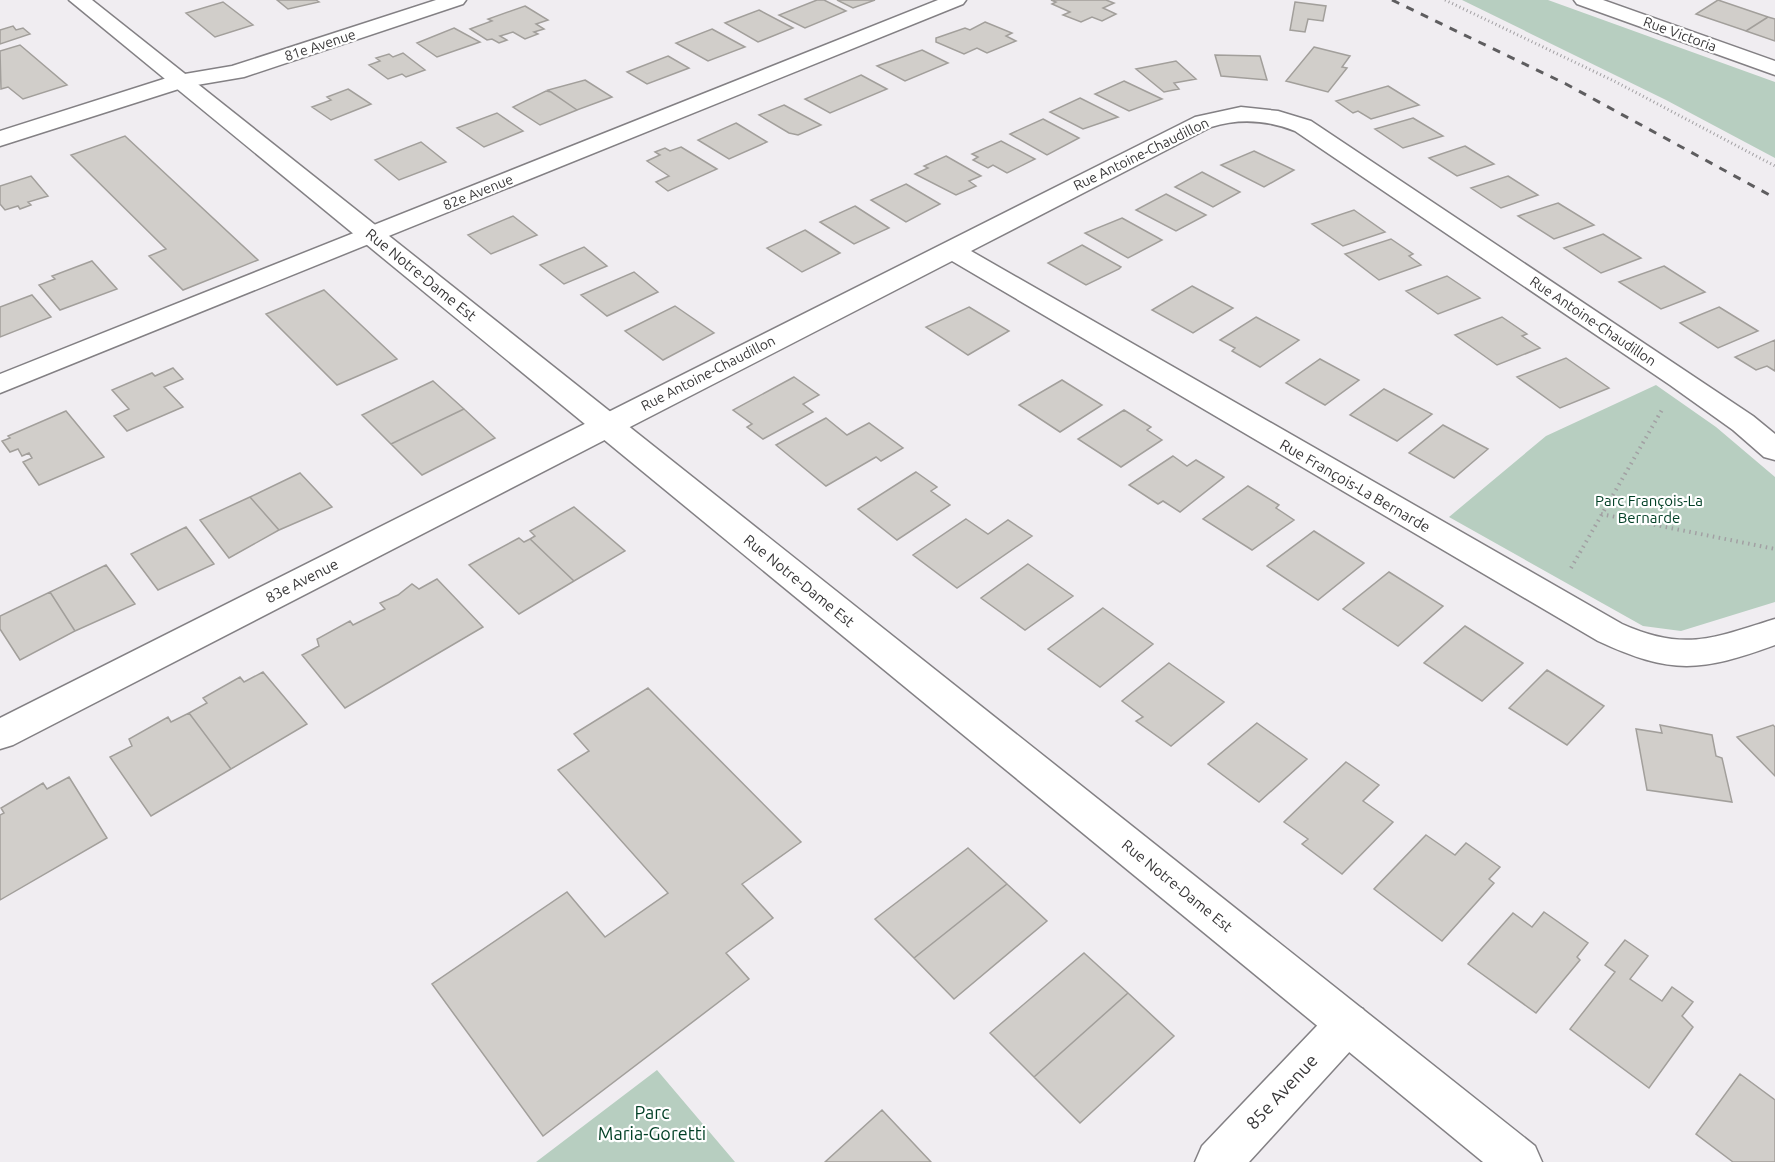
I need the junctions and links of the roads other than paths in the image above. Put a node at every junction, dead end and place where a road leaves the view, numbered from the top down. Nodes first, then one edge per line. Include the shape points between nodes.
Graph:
1 (79, 0) edge
2 (400, 0) edge
3 (456, 0) edge
4 (956, 0) edge
5 (1584, 0) edge
6 (1775, 68) edge
7 (181, 81) junction
8 (0, 139) edge
9 (371, 235) junction
10 (952, 250) junction
11 (0, 384) edge
12 (605, 425) junction
13 (1775, 450) edge
14 (1775, 632) edge
15 (0, 735) edge
16 (1348, 1023) junction
17 (1218, 1162) edge
18 (1519, 1162) edge

1 - 7 street, Rue Notre-Dame Est
2 - 7 street, 81e Avenue via 216,59
3 - 7 street, 81e Avenue via 236,72
4 - 9 street, 82e Avenue
5 - 6 street, Rue Victoria
7 - 8 street, 81e Avenue
7 - 9 street, Rue Notre-Dame Est
9 - 11 street, 82e Avenue
9 - 12 street, Rue Notre-Dame Est
10 - 12 street, Rue Antoine-Chaudillon
10 - 13 street, Rue Antoine-Chaudillon via 1203,122 1233,114 1269,115 1303,126 1680,379
10 - 14 street, Rue François-La Bernarde via 1633,645 1684,655 1715,652
12 - 15 street, 83e Avenue
12 - 16 street, Rue Notre-Dame Est
16 - 17 street, 85e Avenue
16 - 18 street, Rue Notre-Dame Est

